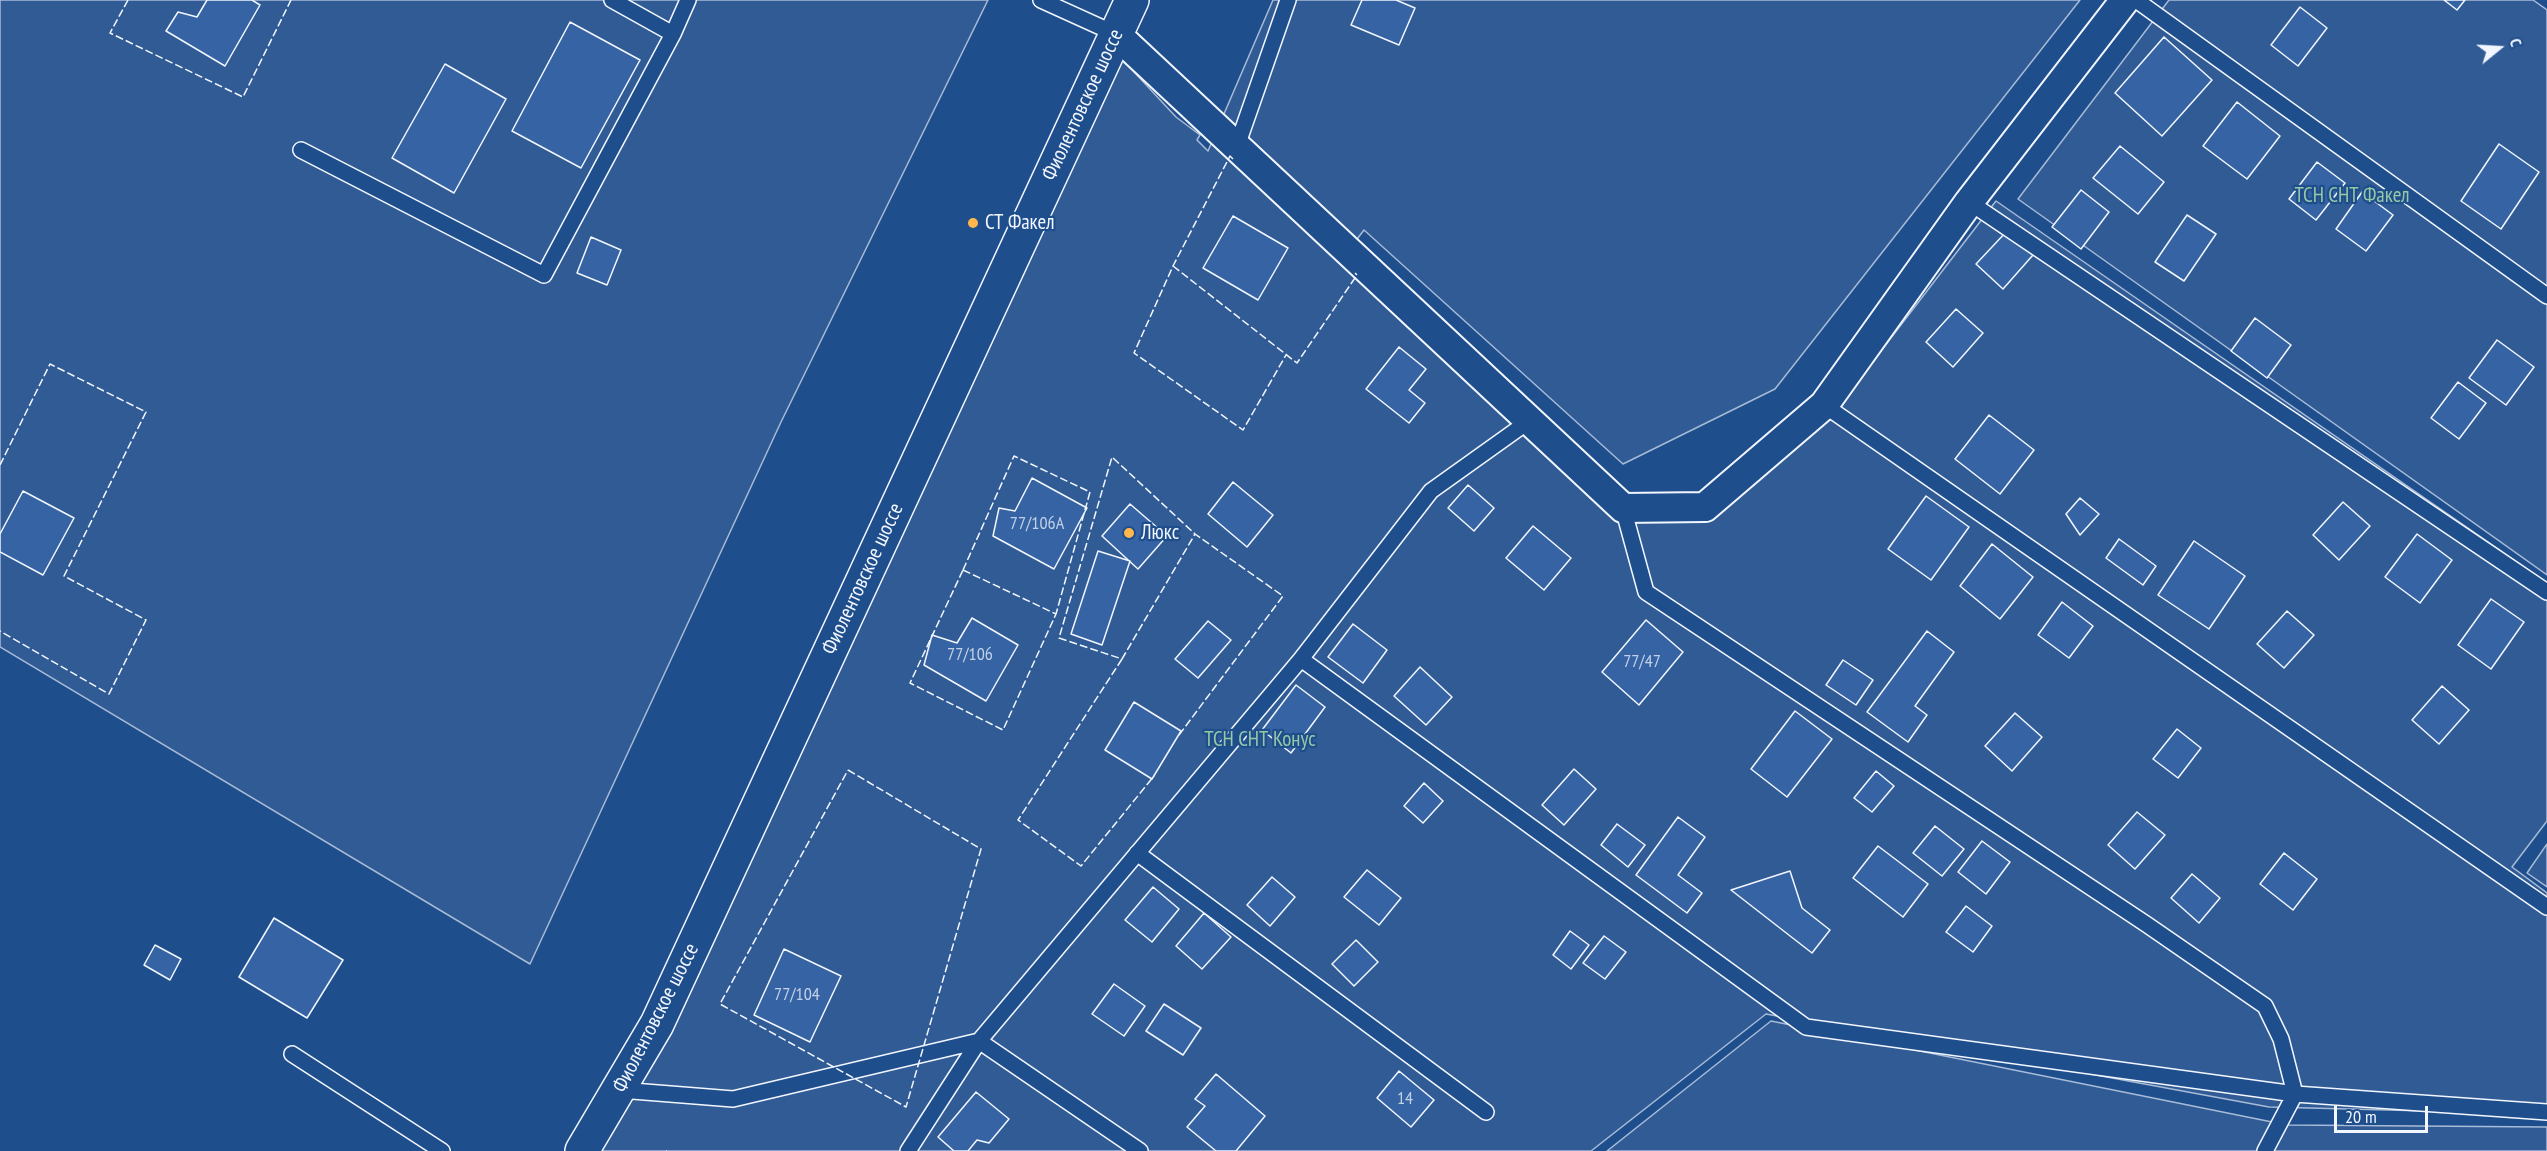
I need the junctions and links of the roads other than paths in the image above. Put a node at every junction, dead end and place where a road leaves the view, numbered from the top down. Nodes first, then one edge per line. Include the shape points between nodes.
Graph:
1 (612, 0) edge
2 (688, 0) edge
3 (1041, 0) edge
4 (1132, 0) edge
5 (1288, 0) edge
6 (2125, 0) edge
7 (2136, 0) edge
8 (673, 34) junction
9 (1116, 34) junction
10 (1238, 146) junction
11 (301, 150) dead end
12 (1969, 202) junction
13 (2547, 296) edge
14 (1824, 405) junction
15 (1530, 421) junction
16 (1623, 508) junction
17 (2547, 592) edge
18 (1301, 659) junction
19 (1137, 853) junction
20 (2547, 907) edge
21 (978, 1041) junction
22 (292, 1054) dead end
23 (620, 1090) junction
24 (2295, 1094) junction
25 (1486, 1112) dead end
26 (2547, 1112) edge
27 (442, 1151) edge
28 (582, 1151) edge
29 (908, 1151) edge
30 (1140, 1151) edge
31 (2265, 1151) edge

1 - 8 lane
2 - 8 lane
3 - 9 lane
4 - 9 main road, Фиолентовское шоссе
5 - 10 lane
6 - 12 street
7 - 13 lane
8 - 11 lane via 544,275
9 - 10 street
9 - 23 main road, Фиолентовское шоссе via 662,1014
10 - 15 street
12 - 14 street
12 - 17 lane
14 - 16 street via 1705,507
14 - 20 lane
15 - 16 street
15 - 18 lane via 1431,491
16 - 24 lane via 1646,592 2265,1006 2281,1039
18 - 19 lane
18 - 24 lane via 1806,1027
19 - 21 lane
19 - 25 lane
21 - 23 lane via 733,1099
21 - 29 lane
21 - 30 lane
22 - 27 lane
23 - 28 main road, Фиолентовское шоссе
24 - 26 lane
24 - 31 lane

